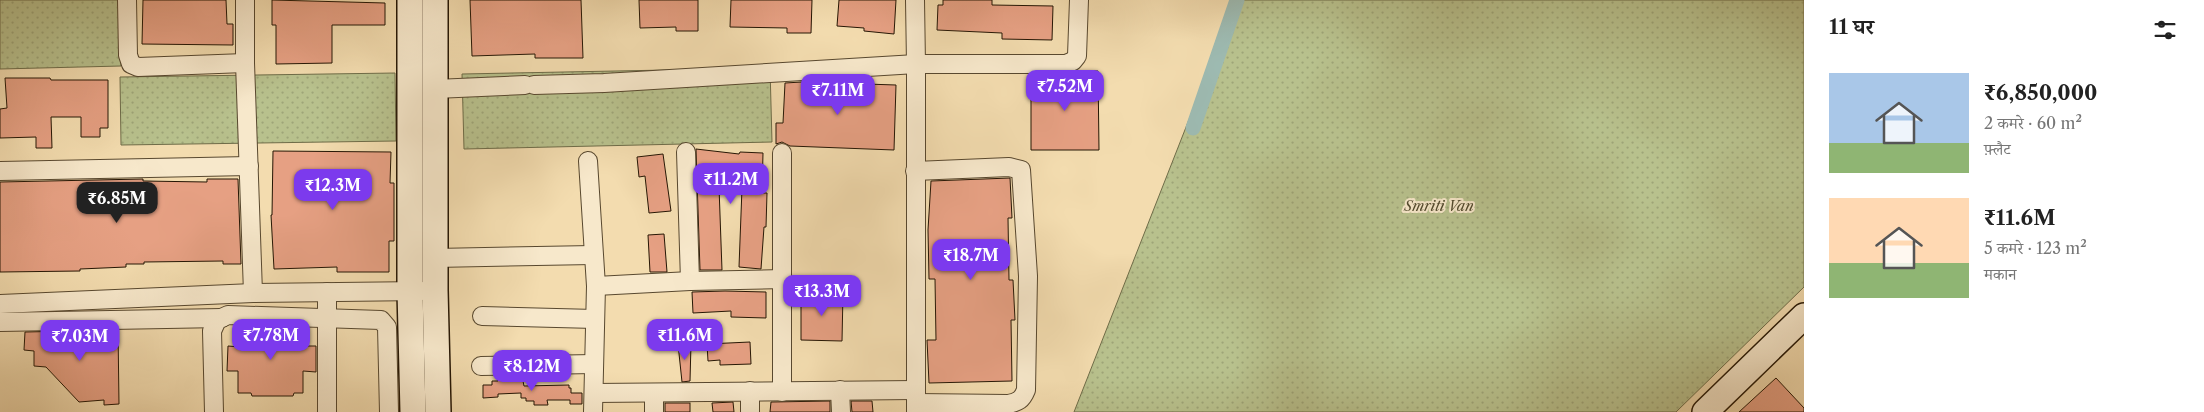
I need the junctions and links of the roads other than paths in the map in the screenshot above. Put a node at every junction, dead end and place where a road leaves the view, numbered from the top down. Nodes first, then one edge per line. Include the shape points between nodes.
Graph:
1 (127, 0) edge
2 (245, 0) edge
3 (410, 0) edge
4 (435, 0) edge
5 (915, 0) edge
6 (1079, 0) edge
7 (245, 63) junction
8 (916, 64) junction
9 (435, 88) junction
10 (686, 152) dead end
11 (782, 153) dead end
12 (588, 160) dead end
13 (249, 166) junction
14 (0, 171) edge
15 (915, 172) junction
16 (593, 255) junction
17 (435, 258) junction
18 (782, 279) junction
19 (690, 281) junction
20 (596, 286) junction
21 (435, 290) junction
22 (410, 291) junction
23 (327, 292) junction
24 (253, 293) junction
25 (0, 304) edge
26 (482, 316) dead end
27 (1804, 316) edge
28 (327, 317) junction
29 (222, 318) junction
30 (595, 318) junction
31 (0, 322) edge
32 (594, 364) junction
33 (481, 366) dead end
34 (840, 390) junction
35 (750, 392) junction
36 (782, 392) junction
37 (654, 393) junction
38 (594, 394) junction
39 (915, 402) edge
40 (214, 412) edge
41 (327, 412) edge
42 (389, 412) edge
43 (413, 412) edge
44 (438, 412) edge
45 (593, 412) edge
46 (654, 412) edge
47 (750, 412) edge
48 (841, 412) edge
49 (1705, 412) edge

1 - 7 street via 130,64
2 - 7 street
3 - 22 street
4 - 9 street
5 - 8 street
6 - 8 street via 1077,56 1066,64
7 - 13 street
8 - 9 street via 604,83
8 - 15 street
9 - 17 street
10 - 19 street
11 - 18 street
12 - 16 street
13 - 14 street
13 - 24 street
15 - 39 street
15 - 39 street via 1009,167 1021,170 1028,276 1023,398 1008,404
16 - 17 street
16 - 20 street
17 - 21 street
18 - 19 street
18 - 36 street
19 - 20 street
20 - 30 street
21 - 22 street
21 - 44 street
22 - 23 street
22 - 43 street
23 - 24 street
23 - 28 street
24 - 25 street
26 - 30 street
27 - 49 street
28 - 29 street via 228,315
28 - 41 street
28 - 42 street via 381,320 387,328
29 - 31 street
29 - 40 street via 217,320 212,331
30 - 32 street
32 - 33 street
32 - 38 street
34 - 36 street
34 - 39 street
34 - 48 street
35 - 36 street
35 - 37 street
35 - 47 street
37 - 38 street
37 - 46 street
38 - 45 street

